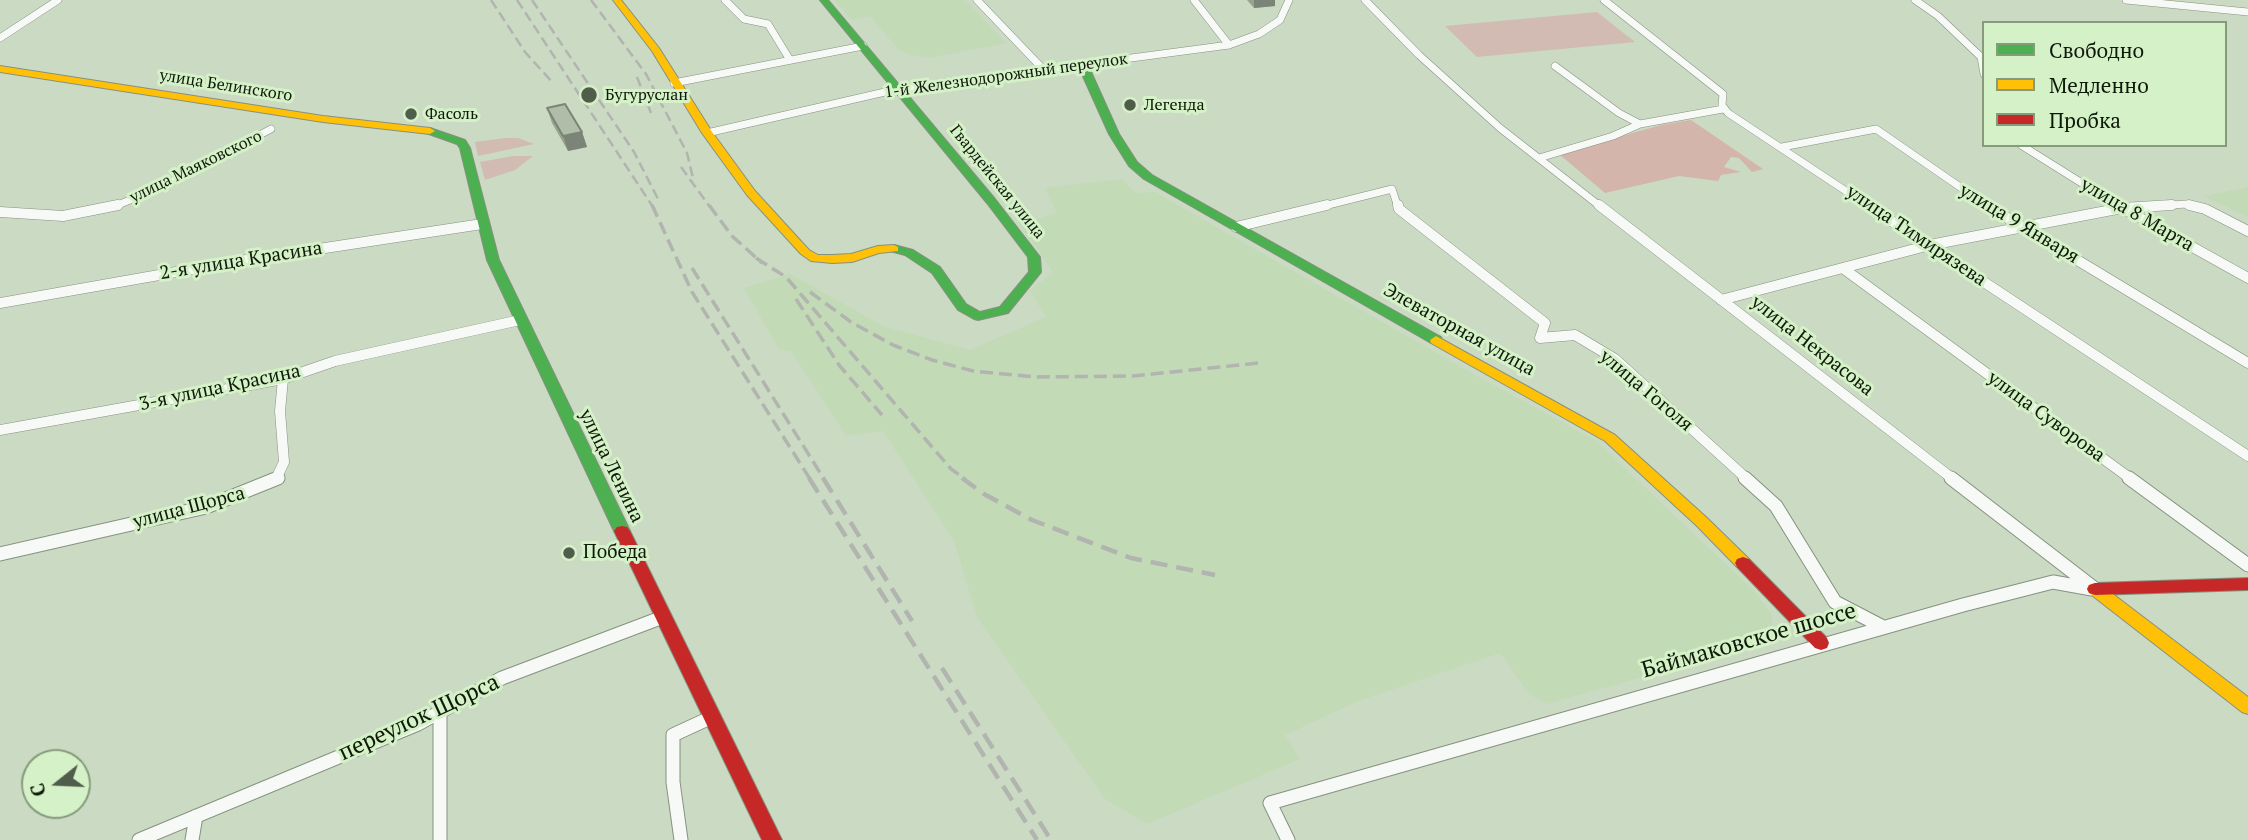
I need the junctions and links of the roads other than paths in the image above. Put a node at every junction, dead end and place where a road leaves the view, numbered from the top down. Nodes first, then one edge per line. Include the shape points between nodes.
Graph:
1 (58, 0) edge
2 (617, 0) edge
3 (725, 0) edge
4 (824, 0) edge
5 (977, 0) edge
6 (1194, 0) edge
7 (1289, 0) edge
8 (1364, 0) edge
9 (1604, 0) edge
10 (1915, 0) edge
11 (2126, 0) edge
12 (2248, 12) edge
13 (0, 38) edge
14 (1229, 45) junction
15 (863, 46) junction
16 (790, 60) junction
17 (1082, 63) junction
18 (1982, 63) edge
19 (1555, 66) dead end
20 (1042, 68) junction
21 (0, 69) edge
22 (674, 83) junction
23 (898, 89) junction
24 (1723, 109) junction
25 (1640, 124) junction
26 (271, 129) dead end
27 (707, 133) junction
28 (447, 135) joint
29 (1782, 147) junction
30 (2024, 148) edge
31 (1539, 158) junction
32 (2122, 208) junction
33 (0, 212) edge
34 (482, 223) junction
35 (1236, 227) junction
36 (2025, 228) junction
37 (2248, 231) edge
38 (1930, 246) junction
39 (1844, 270) junction
40 (2248, 278) edge
41 (1721, 300) junction
42 (0, 303) edge
43 (520, 320) junction
44 (2248, 363) edge
45 (283, 379) junction
46 (0, 430) edge
47 (2248, 456) edge
48 (0, 554) edge
49 (2248, 565) edge
50 (2248, 584) edge
51 (2095, 589) junction
52 (663, 617) junction
53 (1883, 627) junction
54 (1821, 643) junction
55 (2248, 707) edge
56 (440, 712) junction
57 (712, 717) junction
58 (196, 816) junction
59 (139, 840) edge
60 (192, 840) edge
61 (440, 840) edge
62 (681, 840) edge
63 (772, 840) edge
64 (1288, 840) edge

1 - 13 street
2 - 22 street via 656,50
3 - 16 street via 744,19 768,24
4 - 15 street, Гвардейская улица
5 - 20 street
6 - 14 street
7 - 14 street, 1-й Железнодорожный переулок via 1279,20 1259,34
8 - 31 street, улица Некрасова via 1458,91
9 - 24 street, улица Тимирязева via 1723,94
10 - 18 street via 1938,16
11 - 12 street
14 - 17 street, 1-й Железнодорожный переулок
15 - 16 street
15 - 23 street, Гвардейская улица
16 - 22 street
17 - 20 street, 1-й Железнодорожный переулок
17 - 35 street, Элеваторная улица via 1133,164
19 - 25 street
20 - 23 street, 1-й Железнодорожный переулок
21 - 28 street, улица Белинского
22 - 27 street
23 - 27 street, 1-й Железнодорожный переулок
23 - 27 street, Гвардейская улица via 1034,257 1035,272 1004,310 978,316 954,298 936,270 909,252 878,250 852,258 815,258 751,193
24 - 25 street
24 - 29 street, улица Тимирязева
25 - 31 street
26 - 33 street, улица Маяковского via 110,208 80,215
28 - 34 street, улица Ленина via 465,148
29 - 36 street, улица 9 Января via 1876,129 1908,148 1941,177
29 - 38 street, улица Тимирязева
30 - 32 street, улица 8 Марта
31 - 41 street, улица Некрасова
32 - 36 street
32 - 37 street via 2175,203 2205,209
32 - 40 street, улица 8 Марта
34 - 42 street, 2-я улица Красина
34 - 43 street, улица Ленина
35 - 53 street, улица Гоголя via 1392,189 1399,209 1545,323 1540,338 1575,335 1615,359 1776,506 1835,602
35 - 54 street, Элеваторная улица via 1610,438 1702,522
36 - 38 street
36 - 44 street, улица 9 Января
38 - 39 street
38 - 47 street, улица Тимирязева
39 - 41 street
39 - 49 street, улица Суворова
41 - 51 street, улица Некрасова
43 - 45 street, 3-я улица Красина via 335,361
43 - 52 street, улица Ленина
45 - 46 street, 3-я улица Красина
45 - 48 street, улица Щорса via 284,462 277,479 206,507
50 - 51 street, Баймаковское шоссе
51 - 53 street, Баймаковское шоссе via 2053,582
51 - 55 street, улица Некрасова
52 - 56 street, переулок Щорса via 502,678
52 - 57 street, улица Ленина
53 - 54 street, Баймаковское шоссе
54 - 64 street, Баймаковское шоссе via 1270,803
56 - 58 street, переулок Щорса
56 - 61 street
57 - 62 street via 673,734 673,782
57 - 63 street, улица Ленина
58 - 59 street, переулок Щорса
58 - 60 street

